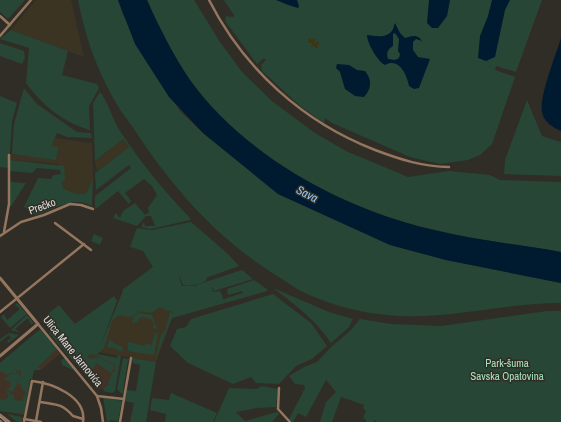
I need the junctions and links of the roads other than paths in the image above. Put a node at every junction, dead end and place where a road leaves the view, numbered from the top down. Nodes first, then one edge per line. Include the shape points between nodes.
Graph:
1 (31, 0) edge
2 (209, 0) edge
3 (0, 16) edge
4 (10, 25) junction
5 (0, 36) edge
6 (9, 154) dead end
7 (449, 167) dead end
8 (93, 209) dead end
9 (55, 223) dead end
10 (4, 232) junction
11 (0, 236) edge
12 (84, 244) junction
13 (91, 250) dead end
14 (0, 278) edge
15 (17, 298) junction
16 (0, 312) edge
17 (38, 324) junction
18 (0, 356) edge
19 (131, 358) dead end
20 (43, 382) junction
21 (279, 388) dead end
22 (97, 396) junction
23 (124, 399) junction
24 (40, 402) junction
25 (0, 415) edge
26 (83, 420) edge
27 (24, 421) edge
28 (36, 421) edge
29 (9, 422) edge
30 (41, 422) edge
31 (103, 422) edge
32 (120, 422) edge
33 (290, 422) edge

1 - 4 street
2 - 7 street via 245,56 300,109 329,129 384,153 413,163
3 - 4 street
4 - 5 street
6 - 10 street via 9,209
8 - 10 street, Prečko via 70,204 21,222
9 - 12 street
10 - 11 street, Prečko
12 - 13 street
12 - 15 street
14 - 15 street, Ulica Mane Jarnovića
15 - 16 street
15 - 17 street, Ulica Mane Jarnovića
17 - 18 street
17 - 22 street, Ulica Mane Jarnovića
19 - 23 street
20 - 24 street
20 - 26 street via 56,386 70,396 79,406
20 - 27 street via 32,381
21 - 33 street via 278,409
22 - 23 street
22 - 31 street, Ulica Mane Jarnovića via 102,408
23 - 32 street
24 - 26 street via 68,409 73,416
24 - 28 street
25 - 29 street
27 - 28 street
28 - 30 street

